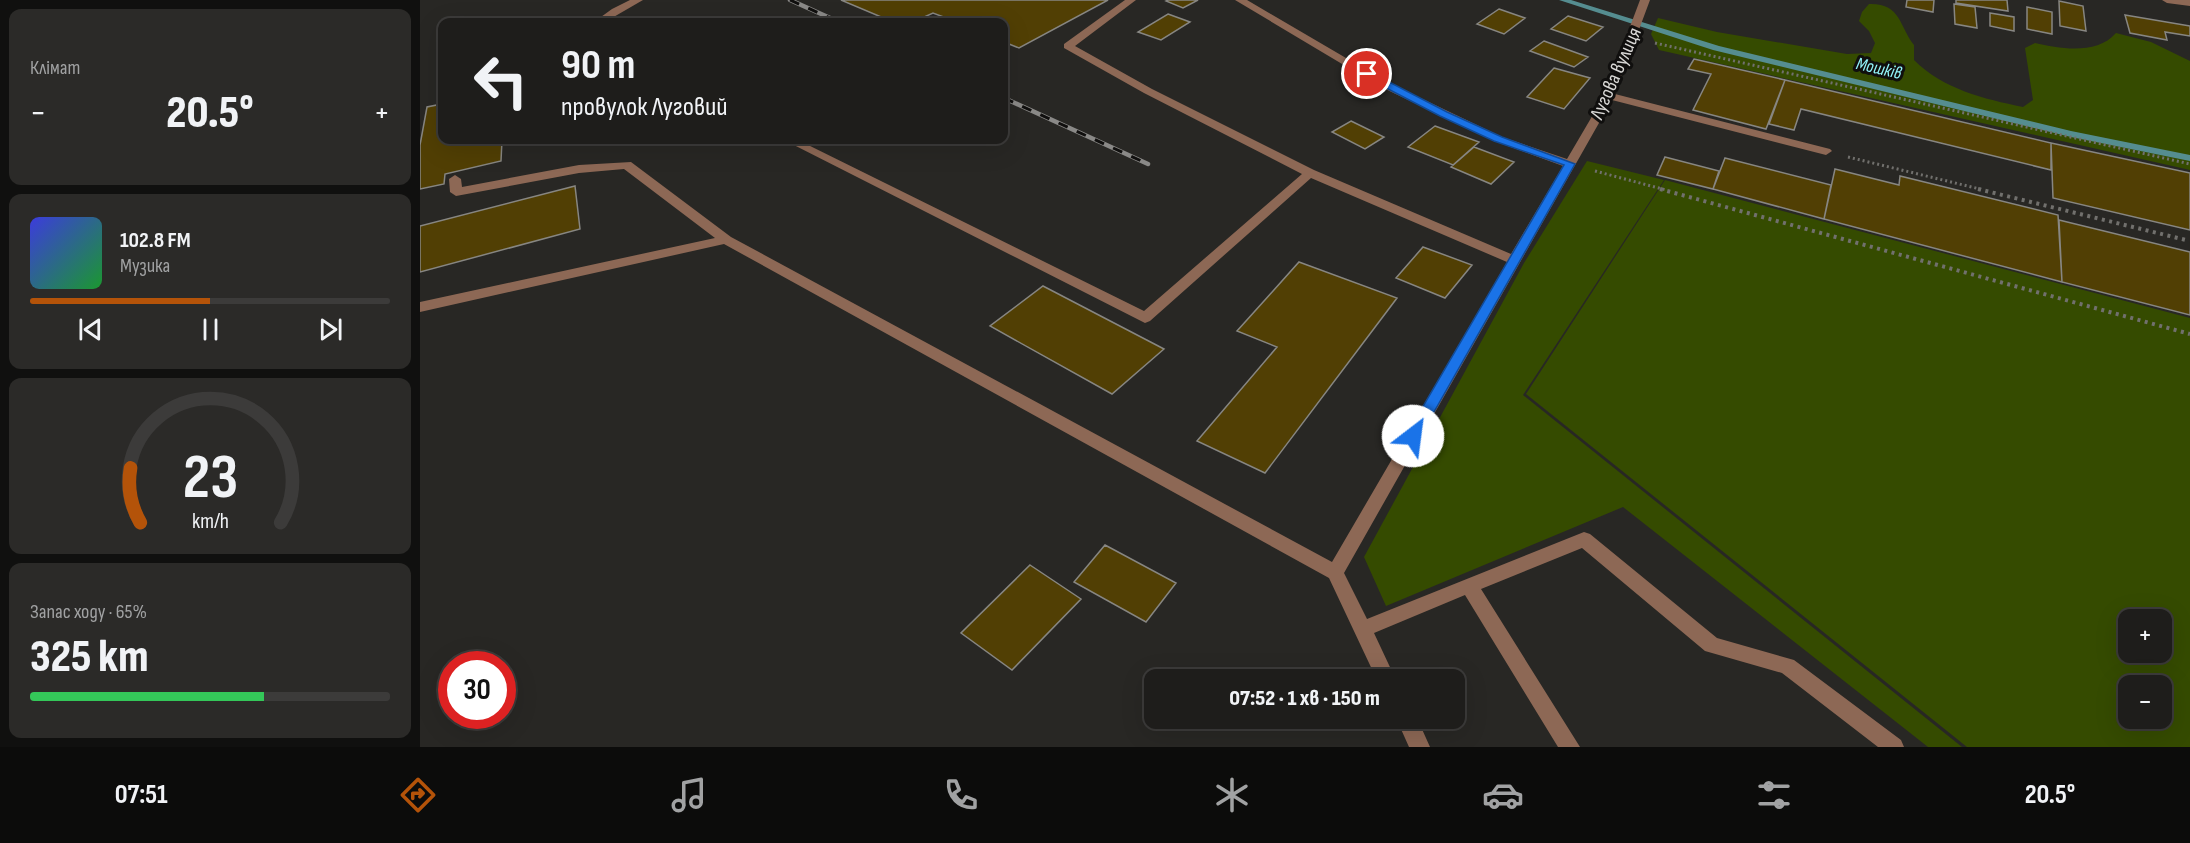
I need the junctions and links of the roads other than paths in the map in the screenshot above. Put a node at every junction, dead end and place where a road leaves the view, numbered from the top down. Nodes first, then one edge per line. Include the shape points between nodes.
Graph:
1 (638, 0) edge
2 (1131, 0) edge
3 (1240, 0) edge
4 (1646, 0) edge
5 (2167, 0) edge
6 (2190, 3) edge
7 (605, 18) edge
8 (1609, 96) junction
9 (798, 144) edge
10 (1826, 151) road end
11 (1570, 164) junction
12 (1310, 173) junction
13 (455, 180) dead end
14 (726, 240) junction
15 (1514, 260) junction
16 (420, 307) edge
17 (1335, 573) junction
18 (1469, 586) junction
19 (1362, 629) junction
20 (1382, 669) edge
21 (1411, 729) edge
22 (1420, 747) edge
23 (1570, 747) edge
24 (1894, 747) edge

1 - 7 street
2 - 12 street via 1068,46 1148,92
3 - 11 street via 1383,84 1498,139
4 - 8 street, Лугова вулиця
5 - 6 street
8 - 10 street
8 - 11 street, Лугова вулиця
9 - 12 street via 1145,318
11 - 15 street, Лугова вулиця
12 - 15 street
13 - 14 street via 456,192 579,169 627,165
14 - 16 street
14 - 17 street
15 - 17 street, Лугова вулиця
17 - 19 street
18 - 19 street
18 - 23 street
18 - 24 street via 1584,539 1712,645 1787,666
19 - 20 street
21 - 22 street

